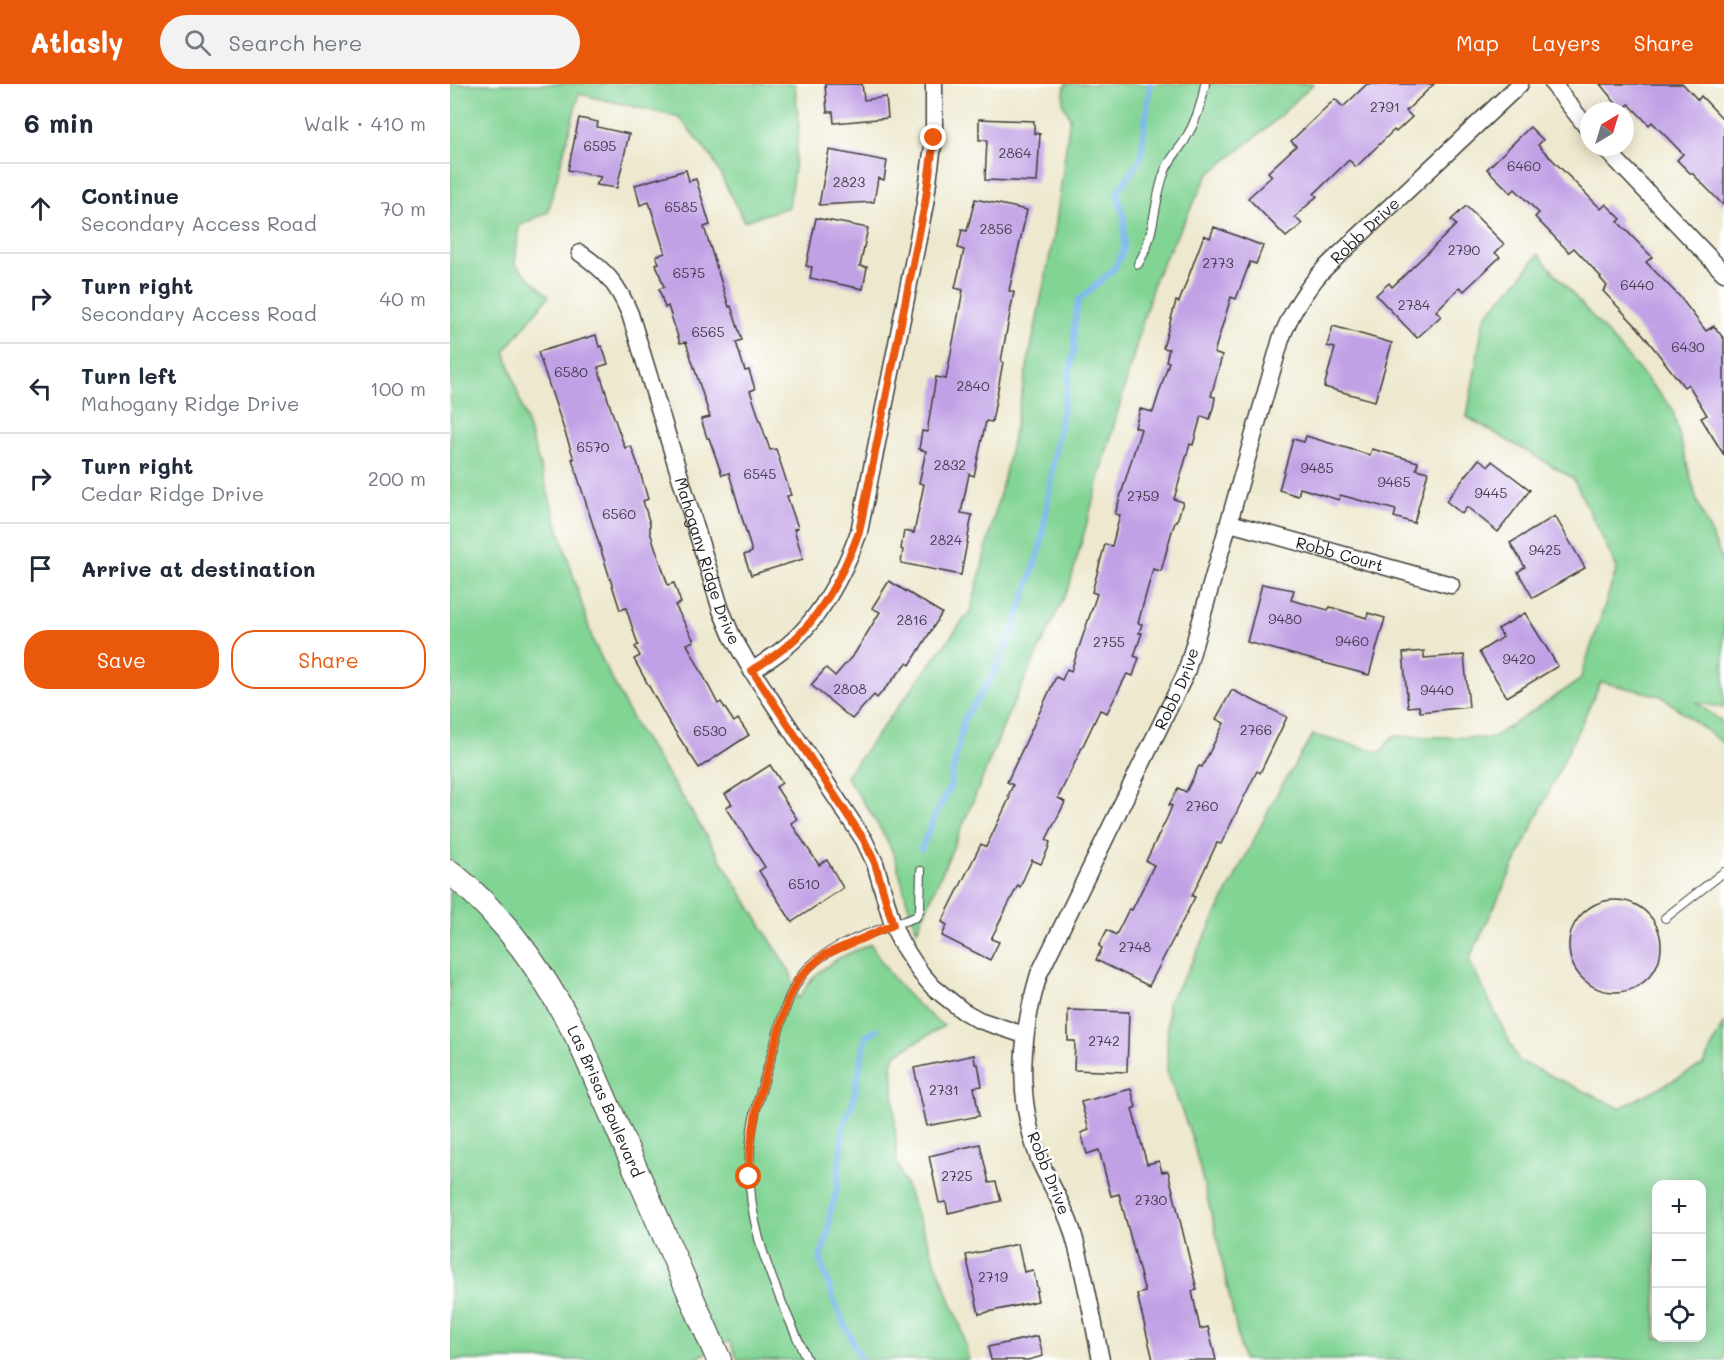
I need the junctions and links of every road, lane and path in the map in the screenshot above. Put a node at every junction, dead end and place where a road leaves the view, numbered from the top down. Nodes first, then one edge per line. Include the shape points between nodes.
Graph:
1 (934, 84) edge
2 (1205, 84) edge
3 (1520, 84) edge
4 (1553, 84) edge
5 (1580, 118) edge
6 (1613, 156) edge
7 (580, 254) dead end
8 (1138, 264) dead end
9 (1724, 273) edge
10 (1230, 523) junction
11 (1450, 585) dead end
12 (752, 670) junction
13 (450, 872) edge
14 (921, 872) dead end
15 (1724, 872) edge
16 (1665, 918) dead end
17 (893, 925) junction
18 (1024, 1035) junction
19 (719, 1360) edge
20 (807, 1360) edge
21 (1101, 1360) edge

1 - 12 street via 934,138 925,204 859,532 839,579 802,631
2 - 8 lane via 1197,117 1166,168 1150,238
3 - 10 street, Robb Drive via 1308,287 1281,339
4 - 5 street
6 - 9 street
7 - 12 street, Mahogany Ridge Drive via 610,276 630,314 722,610
10 - 11 street, Robb Court
10 - 18 street, Robb Drive via 1186,673 1051,948 1032,997
12 - 17 street, Mahogany Ridge Drive via 864,840
13 - 19 street, Las Brisas Boulevard via 496,915 552,990 579,1040
14 - 17 lane via 920,909 915,917
15 - 16 lane
17 - 18 street, Mahogany Ridge Drive via 920,972 947,999 979,1020
17 - 20 lane via 824,955 798,980 788,1000 752,1127 749,1177 754,1227 770,1276
18 - 21 street, Robb Drive via 1024,1087 1032,1138 1071,1228

